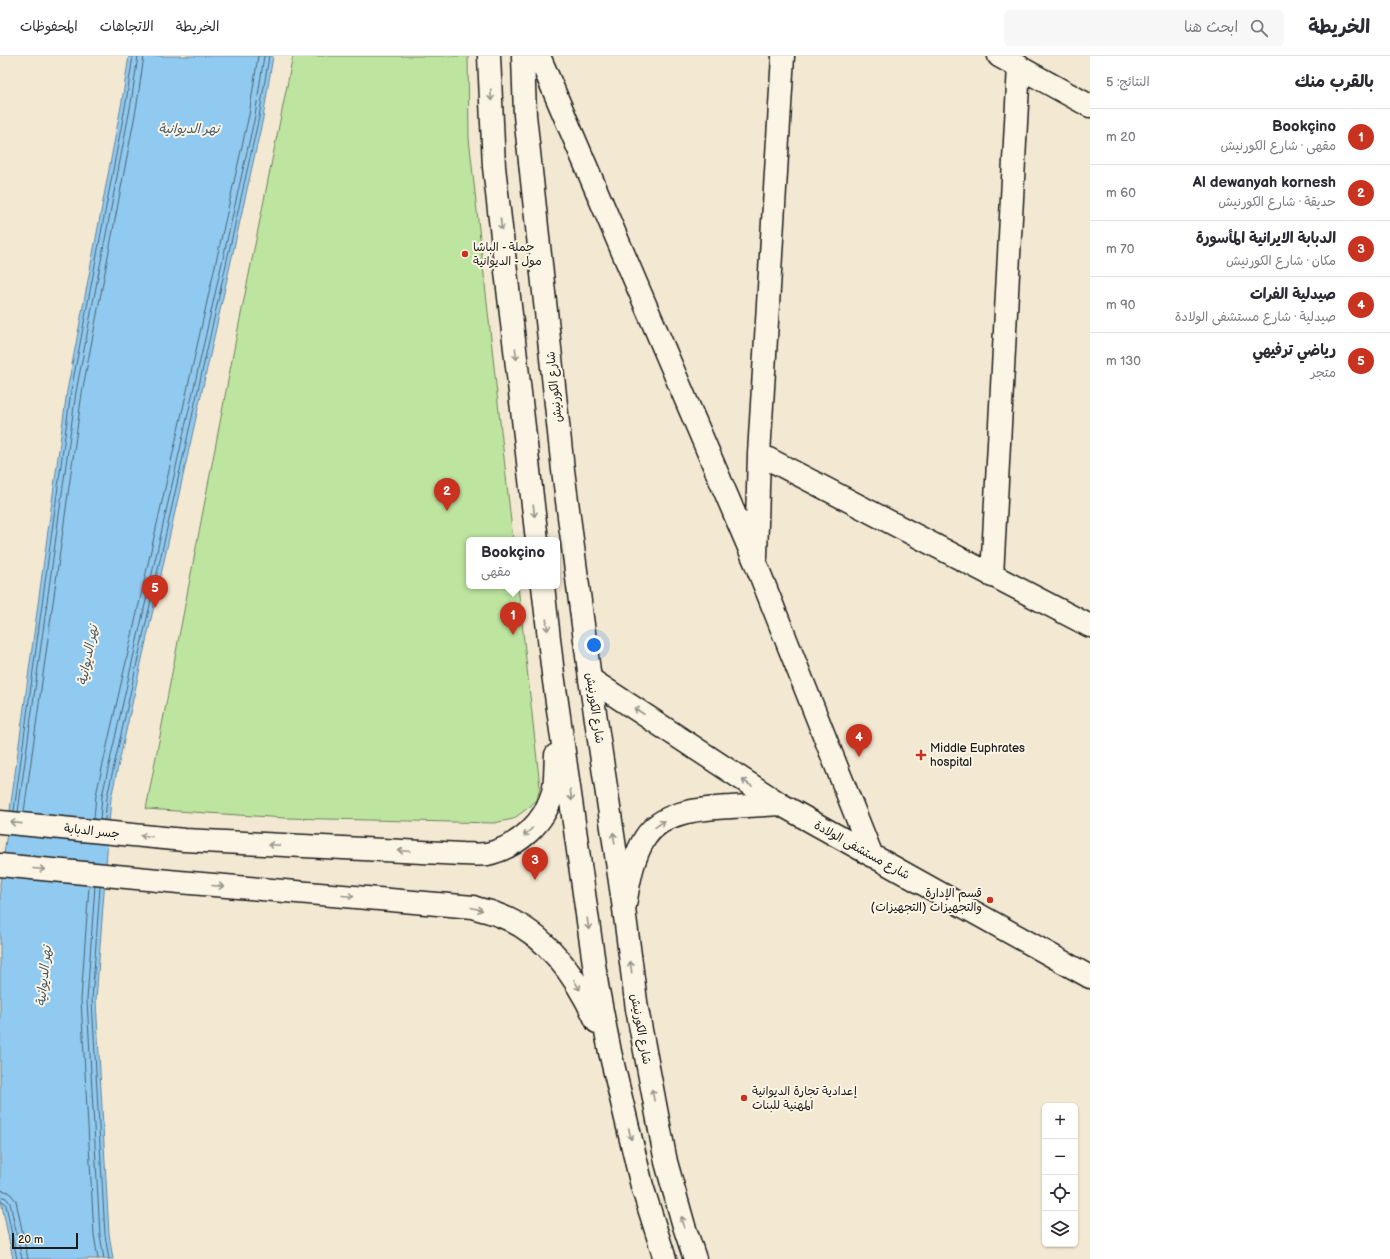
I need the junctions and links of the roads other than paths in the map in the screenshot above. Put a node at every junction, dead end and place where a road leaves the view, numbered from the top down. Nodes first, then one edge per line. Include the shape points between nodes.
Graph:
1 (489, 56) edge
2 (523, 56) edge
3 (539, 56) edge
4 (783, 56) edge
5 (999, 56) edge
6 (1019, 66) junction
7 (1090, 106) edge
8 (759, 454) junction
9 (563, 470) junction
10 (530, 479) junction
11 (537, 537) edge
12 (756, 564) junction
13 (992, 576) junction
14 (543, 589) edge
15 (1090, 626) edge
16 (590, 679) junction
17 (560, 718) junction
18 (780, 804) junction
19 (0, 822) edge
20 (872, 856) junction
21 (0, 865) edge
22 (624, 909) junction
23 (1090, 977) edge
24 (610, 1052) junction
25 (665, 1259) edge
26 (695, 1259) edge

1 -> 10 main road via 494,167
2 - 9 main road, شارع الكورنيش via 525,115
3 - 12 main road
4 - 8 main road
5 - 6 main road
6 - 7 main road
6 - 13 main road
8 - 12 main road
8 - 13 main road
9 - 10 main road
9 - 16 main road, شارع الكورنيش
10 -> 11 main road
12 - 20 main road
13 - 15 main road
14 -> 17 main road
18 -> 16 main road, شارع مستشفى الولادة
22 -> 16 main road, شارع الكورنيش
17 -> 19 main road, جسر الدبابة via 556,737 553,792 544,814 529,833 509,846 486,854 184,840
17 -> 24 main road via 597,985
18 - 20 main road, شارع مستشفى الولادة
22 -> 18 main road via 633,864 645,838 656,827 671,817 703,809
20 - 23 main road, شارع مستشفى الولادة
21 -> 24 main road via 447,904 497,914 541,940 560,959 590,1008
26 -> 22 main road, شارع الكورنيش via 666,1162 637,1009
24 -> 25 main road via 642,1186

